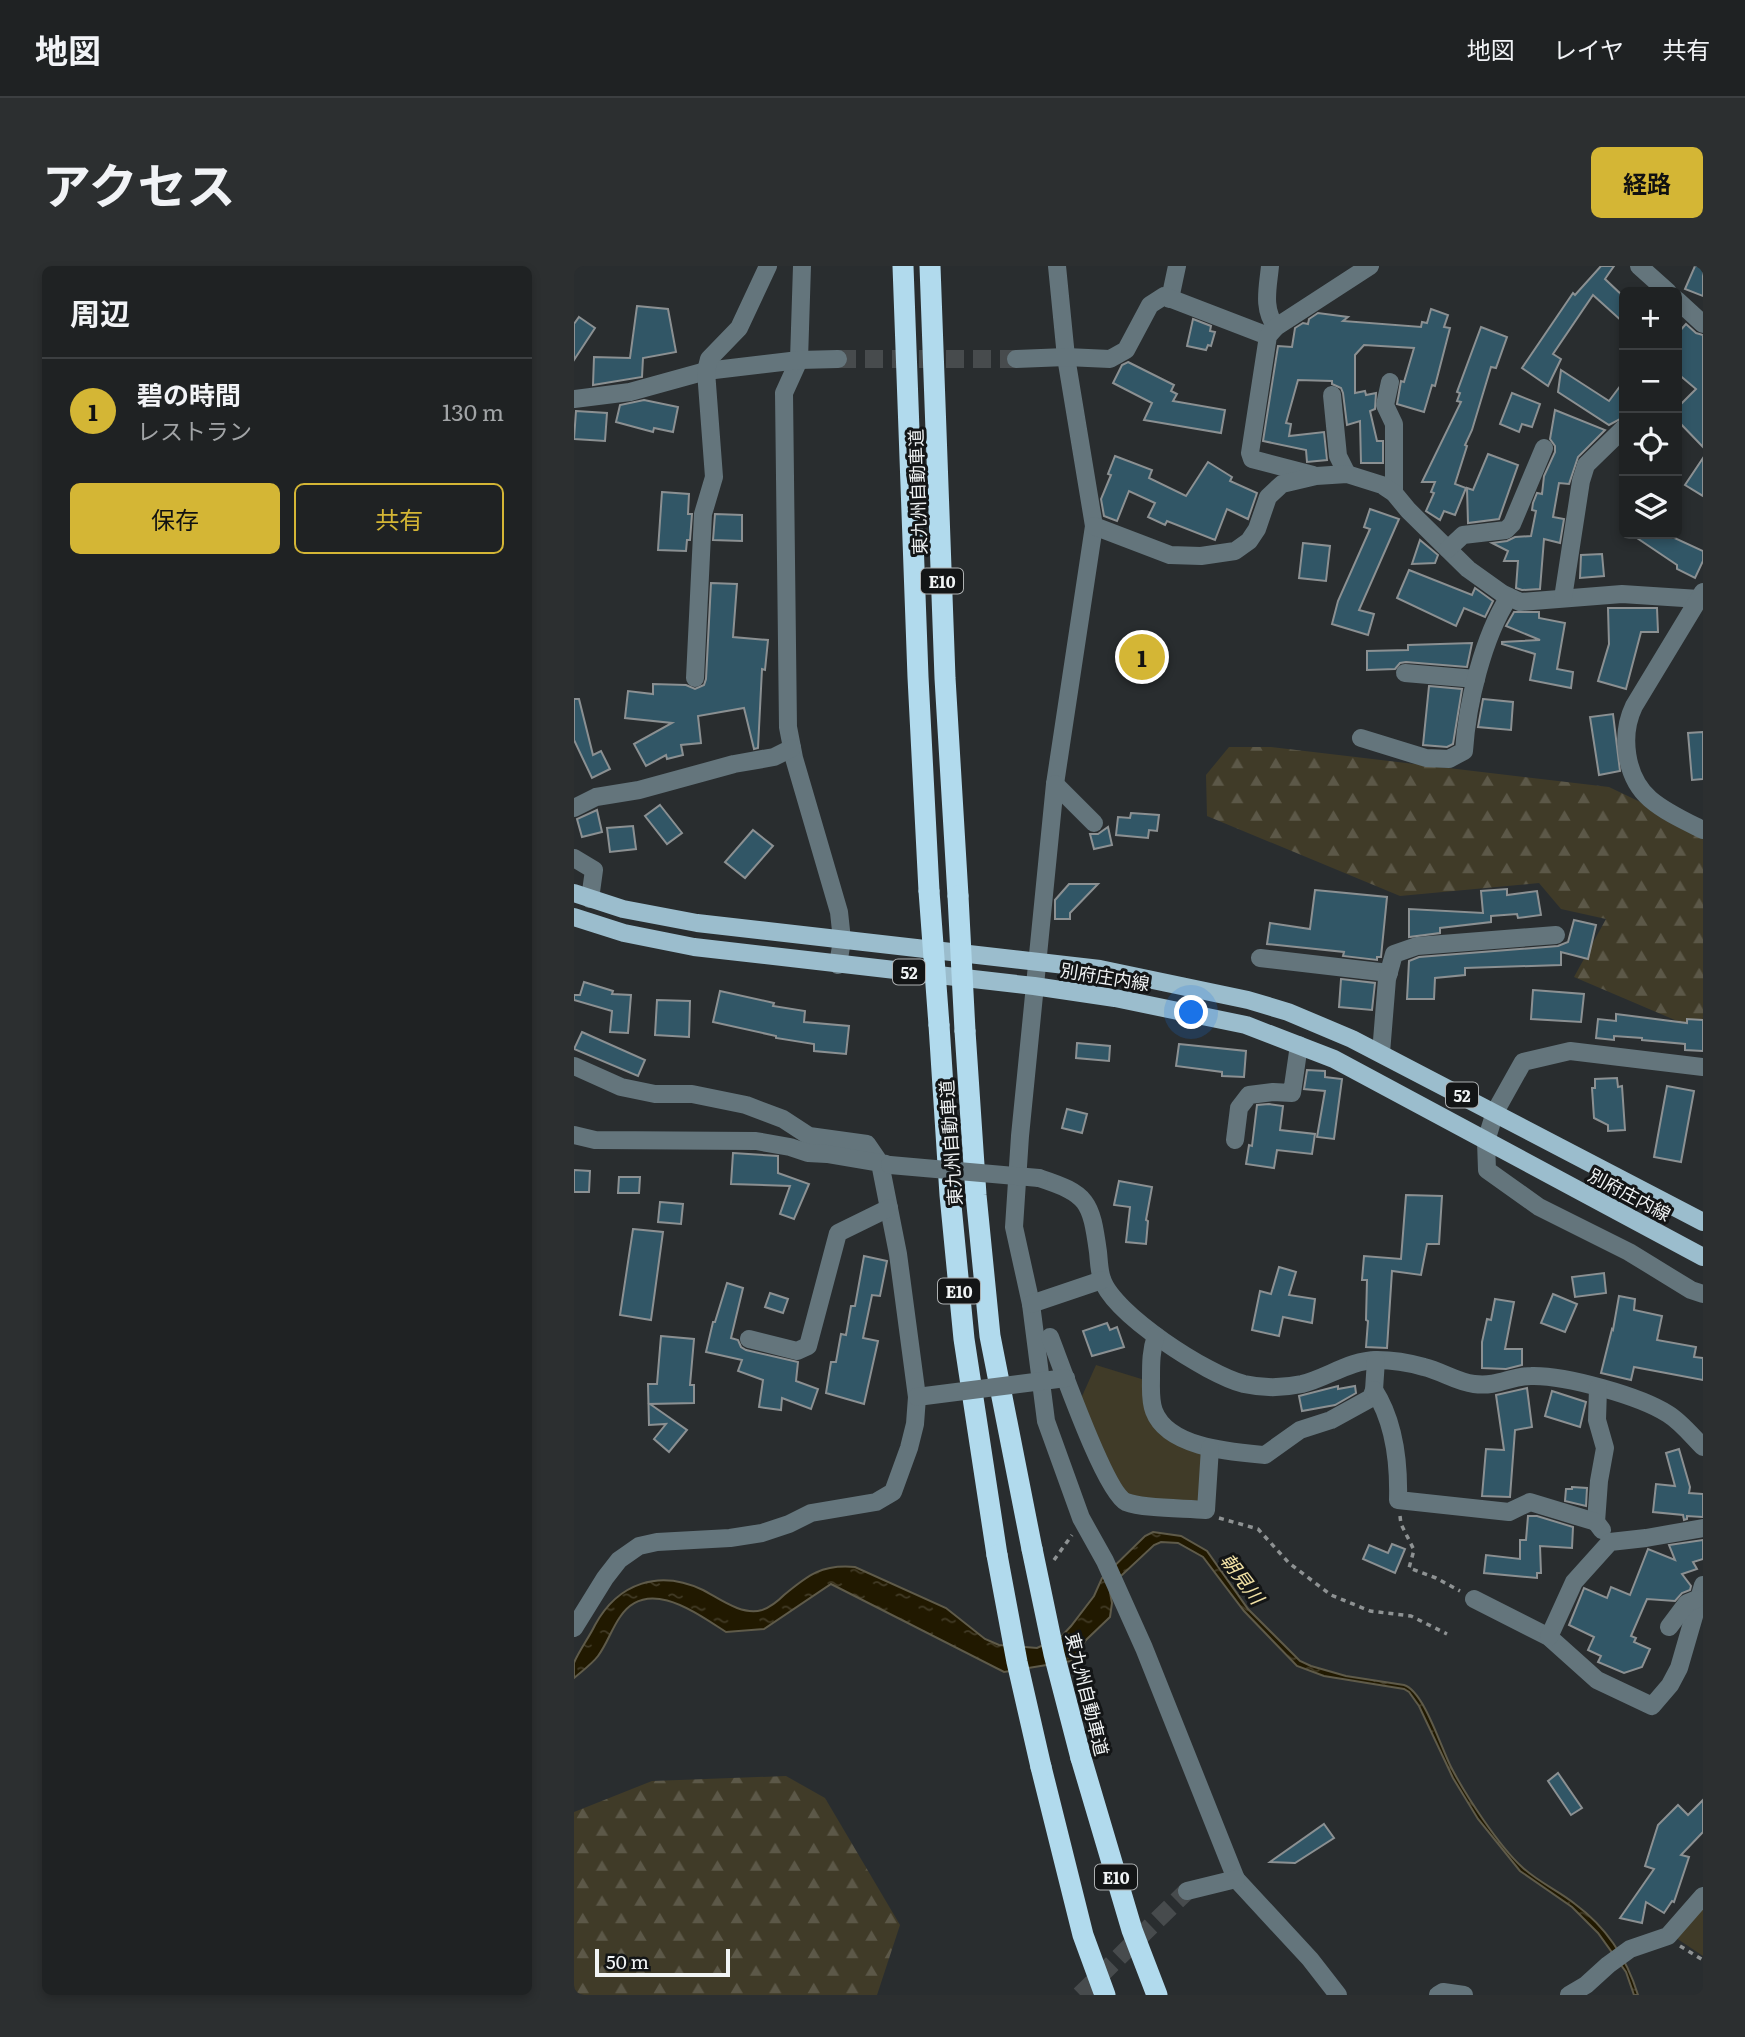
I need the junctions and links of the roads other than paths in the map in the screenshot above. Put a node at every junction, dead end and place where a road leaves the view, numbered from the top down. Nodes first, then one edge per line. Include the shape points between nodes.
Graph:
1 (768, 266) edge
2 (802, 266) edge
3 (903, 266) edge
4 (930, 266) edge
5 (1057, 266) edge
6 (1177, 266) edge
7 (1270, 266) edge
8 (1370, 266) edge
9 (1639, 266) edge
10 (1662, 287) edge
11 (1170, 299) junction
12 (1682, 305) edge
13 (1703, 324) edge
14 (1272, 332) junction
15 (1066, 357) junction
16 (838, 359) tunnel mouth
17 (1016, 359) tunnel mouth
18 (799, 360) junction
19 (706, 371) junction
20 (1391, 382) dead end
21 (1332, 395) dead end
22 (574, 399) edge
23 (1619, 433) edge
24 (1544, 448) dead end
25 (1347, 474) junction
26 (1316, 476) junction
27 (1394, 493) junction
28 (1094, 526) junction
29 (1448, 549) junction
30 (1701, 596) edge
31 (1509, 597) junction
32 (1563, 598) junction
33 (1405, 673) dead end
34 (695, 678) dead end
35 (1476, 679) junction
36 (1361, 738) dead end
37 (792, 748) junction
38 (1055, 784) junction
39 (574, 808) edge
40 (1094, 823) dead end
41 (1703, 830) edge
42 (574, 858) edge
43 (582, 896) edge
44 (574, 917) edge
45 (1556, 935) dead end
46 (842, 940) junction
47 (1260, 958) dead end
48 (1037, 961) junction
49 (838, 965) junction
50 (1389, 972) junction
51 (1034, 986) junction
52 (1299, 1045) junction
53 (1381, 1053) junction
54 (574, 1066) edge
55 (1703, 1067) edge
56 (1494, 1112) junction
57 (574, 1135) edge
58 (1235, 1140) dead end
59 (1486, 1141) junction
60 (885, 1164) junction
61 (889, 1208) junction
62 (1703, 1222) edge
63 (1703, 1257) edge
64 (1102, 1280) junction
65 (1703, 1294) edge
66 (1031, 1304) junction
67 (1156, 1336) junction
68 (1050, 1337) dead end
69 (749, 1339) dead end
70 (1376, 1360) junction
71 (1066, 1378) junction
72 (1598, 1388) junction
73 (1374, 1390) junction
74 (917, 1397) junction
75 (1703, 1447) edge
76 (1210, 1448) junction
77 (1597, 1522) junction
78 (1703, 1528) edge
79 (1609, 1542) junction
80 (1700, 1592) edge
81 (1474, 1600) road end
82 (1669, 1627) dead end
83 (574, 1628) edge
84 (1549, 1637) junction
85 (1695, 1647) edge
86 (1236, 1879) junction
87 (1187, 1891) tunnel mouth
88 (1703, 1896) edge
89 (1105, 1995) edge
90 (1157, 1995) edge
91 (1338, 1995) edge
92 (1438, 1995) edge
93 (1464, 1995) edge
94 (1569, 1995) edge

1 - 19 street via 739,328 709,359
2 - 18 street
3 - 89 highway, 東九州自動車道 / E10, bridge via 929,891 964,1339 1017,1662 1083,1935
4 - 90 highway, 東九州自動車道 / E10, bridge via 945,678 976,1195 990,1336 1054,1654 1132,1930
5 - 15 street
6 - 11 street
7 - 14 street via 1266,303
8 - 14 street
9 - 10 street
11 - 14 street
11 - 15 street via 1164,296 1150,305 1126,350 1110,359
12 - 13 street
14 - 26 street via 1250,453 1252,459
15 - 17 street
15 - 28 street
16 - 18 street
18 - 19 street
18 - 37 street via 784,393 788,727
19 - 22 street via 630,392
19 - 34 street via 714,477 703,514
20 - 27 street via 1385,405 1394,425
21 - 25 street via 1339,456
23 - 32 street via 1586,465
24 - 29 street via 1512,524 1506,530 1462,535
25 - 26 street
25 - 27 street
26 - 28 street via 1282,484 1268,497 1257,529 1235,551 1170,555
27 - 29 street
28 - 38 street
29 - 31 street
30 - 32 street
30 - 41 street via 1629,715 1626,740 1628,762 1647,796
31 - 32 street via 1520,602
31 - 35 street
33 - 35 street
35 - 36 street via 1464,751 1449,759 1426,758
37 - 39 street via 774,757 596,797
37 - 46 street via 839,912
38 - 40 street
38 - 48 street
42 - 43 street via 594,870
43 - 46 main road, 別府庄内線 / 52 via 697,923
44 - 49 main road, 別府庄内線 / 52 via 670,943
45 - 50 street via 1417,946 1394,954
46 - 48 main road, 別府庄内線 / 52
46 - 49 street
47 - 50 street
48 - 51 street
48 - 53 main road, 別府庄内線 / 52 via 1100,969 1248,1000
49 - 51 main road, 別府庄内線 / 52
50 - 53 street
51 - 52 main road, 別府庄内線 / 52 via 1246,1025
51 - 66 street via 1014,1227
52 - 58 street via 1292,1094 1249,1095 1239,1108
52 - 59 main road, 別府庄内線 / 52 via 1334,1059
53 - 56 main road, 別府庄内線 / 52
54 - 60 street via 634,1091 692,1094 746,1105 783,1119 809,1136 867,1144
55 - 56 street via 1570,1051 1523,1062
56 - 59 street
56 - 62 main road, 別府庄内線 / 52
57 - 60 street via 595,1140 756,1141
59 - 63 main road, 別府庄内線 / 52
59 - 65 street via 1487,1170 1539,1207
60 - 61 street
60 - 64 street, bridge via 1039,1178 1070,1188 1085,1201 1094,1226
61 - 69 street via 838,1233 808,1346 797,1351
61 - 74 street
64 - 66 street
64 - 67 street via 1117,1302
66 - 86 street via 1046,1421 1081,1518 1125,1604
67 - 70 street via 1219,1375 1270,1388 1302,1384
67 - 76 street via 1151,1349 1154,1412 1175,1434
68 - 71 street
70 - 72 street via 1424,1367 1472,1384 1496,1385 1531,1376
70 - 73 street
71 - 74 street, bridge
71 - 76 street via 1112,1487 1123,1500 1206,1510
72 - 75 street via 1670,1414
72 - 77 street via 1597,1420 1605,1448
73 - 76 street via 1371,1398 1353,1409 1300,1430 1265,1455
73 - 77 street via 1386,1414 1395,1454 1398,1500 1509,1513 1530,1502
74 - 83 street via 909,1448 893,1492 876,1502 811,1513 762,1533 639,1546 605,1578
77 - 79 street
78 - 79 street
79 - 84 street via 1574,1582
80 - 82 street
80 - 85 street
81 - 84 street
84 - 85 street via 1597,1680 1653,1706
86 - 87 street
86 - 91 street
88 - 94 street via 1668,1936 1630,1950
92 - 93 street

